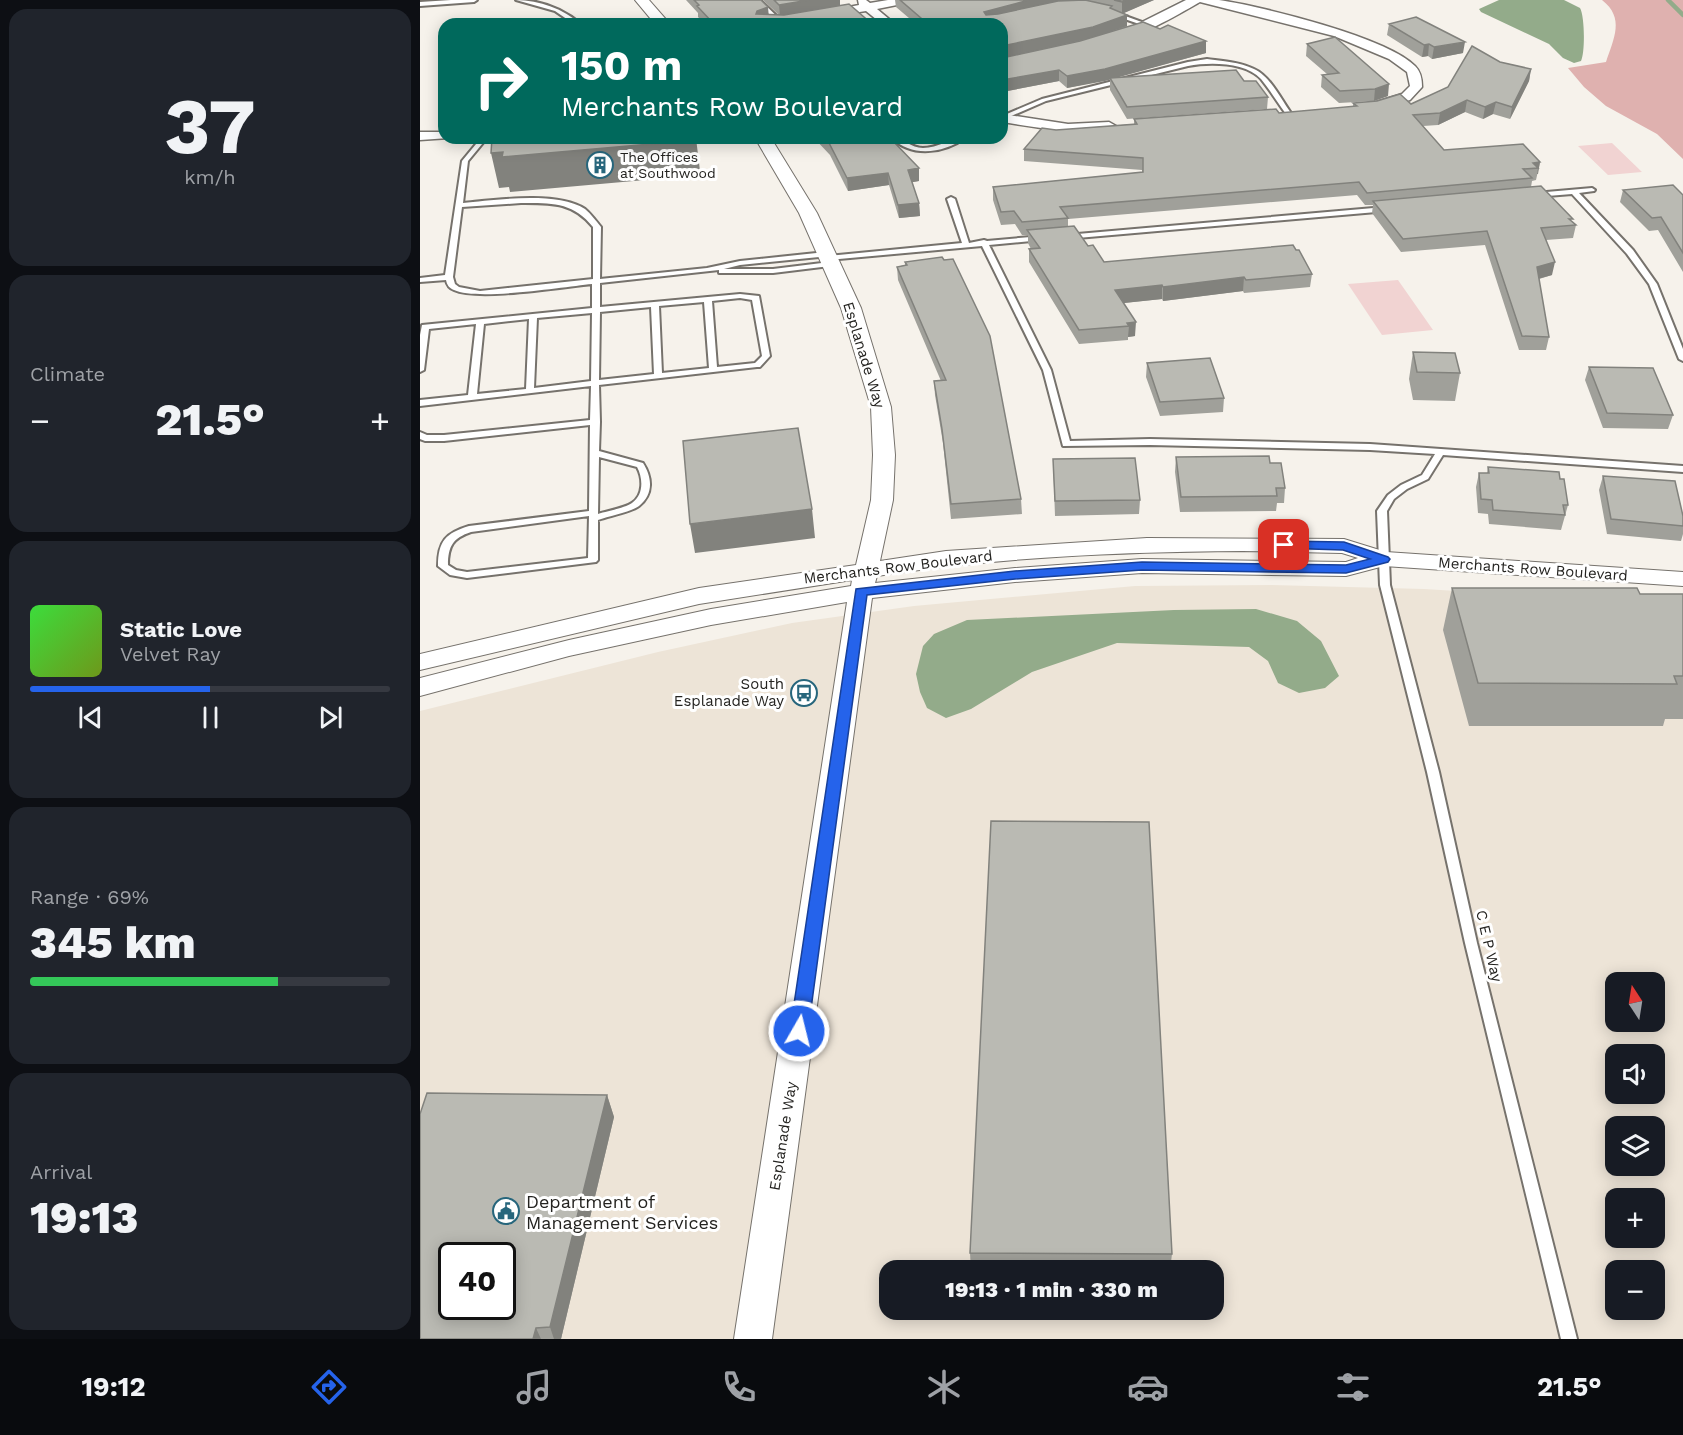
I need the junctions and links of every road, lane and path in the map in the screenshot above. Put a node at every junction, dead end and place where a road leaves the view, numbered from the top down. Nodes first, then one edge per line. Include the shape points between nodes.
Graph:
1 (474, 0) edge
2 (519, 0) edge
3 (642, 0) edge
4 (758, 0) edge
5 (907, 0) edge
6 (1195, 0) edge
7 (1204, 0) edge
8 (864, 3) edge
9 (420, 4) edge
10 (1103, 11) edge
11 (811, 16) edge
12 (569, 18) edge
13 (658, 18) edge
14 (779, 18) edge
15 (882, 18) edge
16 (1147, 25) junction
17 (1113, 38) edge
18 (1364, 107) edge
19 (1304, 111) edge
20 (1282, 113) joint
21 (1008, 115) edge
22 (1008, 119) edge
23 (1117, 126) edge
24 (420, 136) edge
25 (438, 136) edge
26 (478, 144) edge
27 (767, 144) edge
28 (901, 144) edge
29 (949, 144) edge
30 (1592, 190) dead end
31 (1574, 192) junction
32 (1522, 196) edge
33 (951, 199) dead end
34 (459, 205) junction
35 (1396, 208) edge
36 (984, 242) junction
37 (966, 244) junction
38 (828, 258) junction
39 (449, 277) junction
40 (420, 280) edge
41 (597, 282) junction
42 (708, 300) junction
43 (655, 305) junction
44 (596, 310) junction
45 (533, 316) junction
46 (480, 321) junction
47 (1683, 359) edge
48 (420, 370) edge
49 (713, 370) junction
50 (658, 376) junction
51 (596, 383) junction
52 (530, 391) junction
53 (472, 397) junction
54 (420, 403) edge
55 (596, 422) junction
56 (420, 435) edge
57 (595, 453) junction
58 (1440, 453) junction
59 (1683, 469) edge
60 (594, 516) junction
61 (1383, 559) junction
62 (1683, 579) edge
63 (864, 580) junction
64 (420, 662) edge
65 (420, 687) edge
66 (753, 1339) edge
67 (1569, 1339) edge

1 - 9 lane
2 - 12 lane via 557,10
3 - 13 street
4 - 14 lane
5 - 8 street
6 - 16 street
7 - 18 street via 1332,31 1386,54 1413,71 1416,87 1406,97
8 - 11 street
8 - 15 street
10 - 16 lane
16 - 17 street
19 - 20 street
20 - 21 lane via 1262,77 1231,64 1207,62 1044,100
22 - 23 street via 1068,128
24 - 25 street
26 - 34 lane via 465,161
27 - 38 street, Esplanade Way via 808,213
28 - 29 lane via 922,150
30 - 31 lane
31 - 32 lane
31 - 47 lane via 1630,252 1653,284
33 - 37 lane
34 - 39 lane
34 - 41 lane via 534,201 581,210 597,227
35 - 36 lane
36 - 37 lane
36 - 58 lane via 1047,370 1066,444 1252,444
37 - 38 lane
38 - 41 lane via 773,271 707,270
38 - 63 street, Esplanade Way via 851,308 881,407 882,500
39 - 40 lane
39 - 41 lane via 457,289 480,294
41 - 44 lane
42 - 43 lane
42 - 49 lane
42 - 49 lane via 756,298 766,356 757,365
43 - 44 lane
43 - 50 lane
44 - 45 lane
44 - 51 lane
45 - 46 lane
45 - 52 lane
46 - 48 lane via 425,327
46 - 53 lane
49 - 50 lane
50 - 51 lane
51 - 52 lane
51 - 55 lane
52 - 53 lane
53 - 54 lane
55 - 56 lane via 444,438
55 - 57 lane
57 - 60 lane
57 - 60 lane via 640,465 647,486 635,505
58 - 59 lane
58 - 61 lane, C E P Way via 1425,477 1398,492 1382,511
60 - 60 lane via 453,534 445,544 443,566 453,573 467,575 593,560
61 - 62 street, Merchants Row Boulevard
61 - 63 street, Merchants Row Boulevard via 1346,569 1142,566
61 - 67 lane, C E P Way via 1398,643 1433,772 1471,944
63 - 64 street, Merchants Row Boulevard via 758,586 647,607
63 - 65 street, Merchants Row Boulevard via 569,648
63 - 66 street, Esplanade Way

